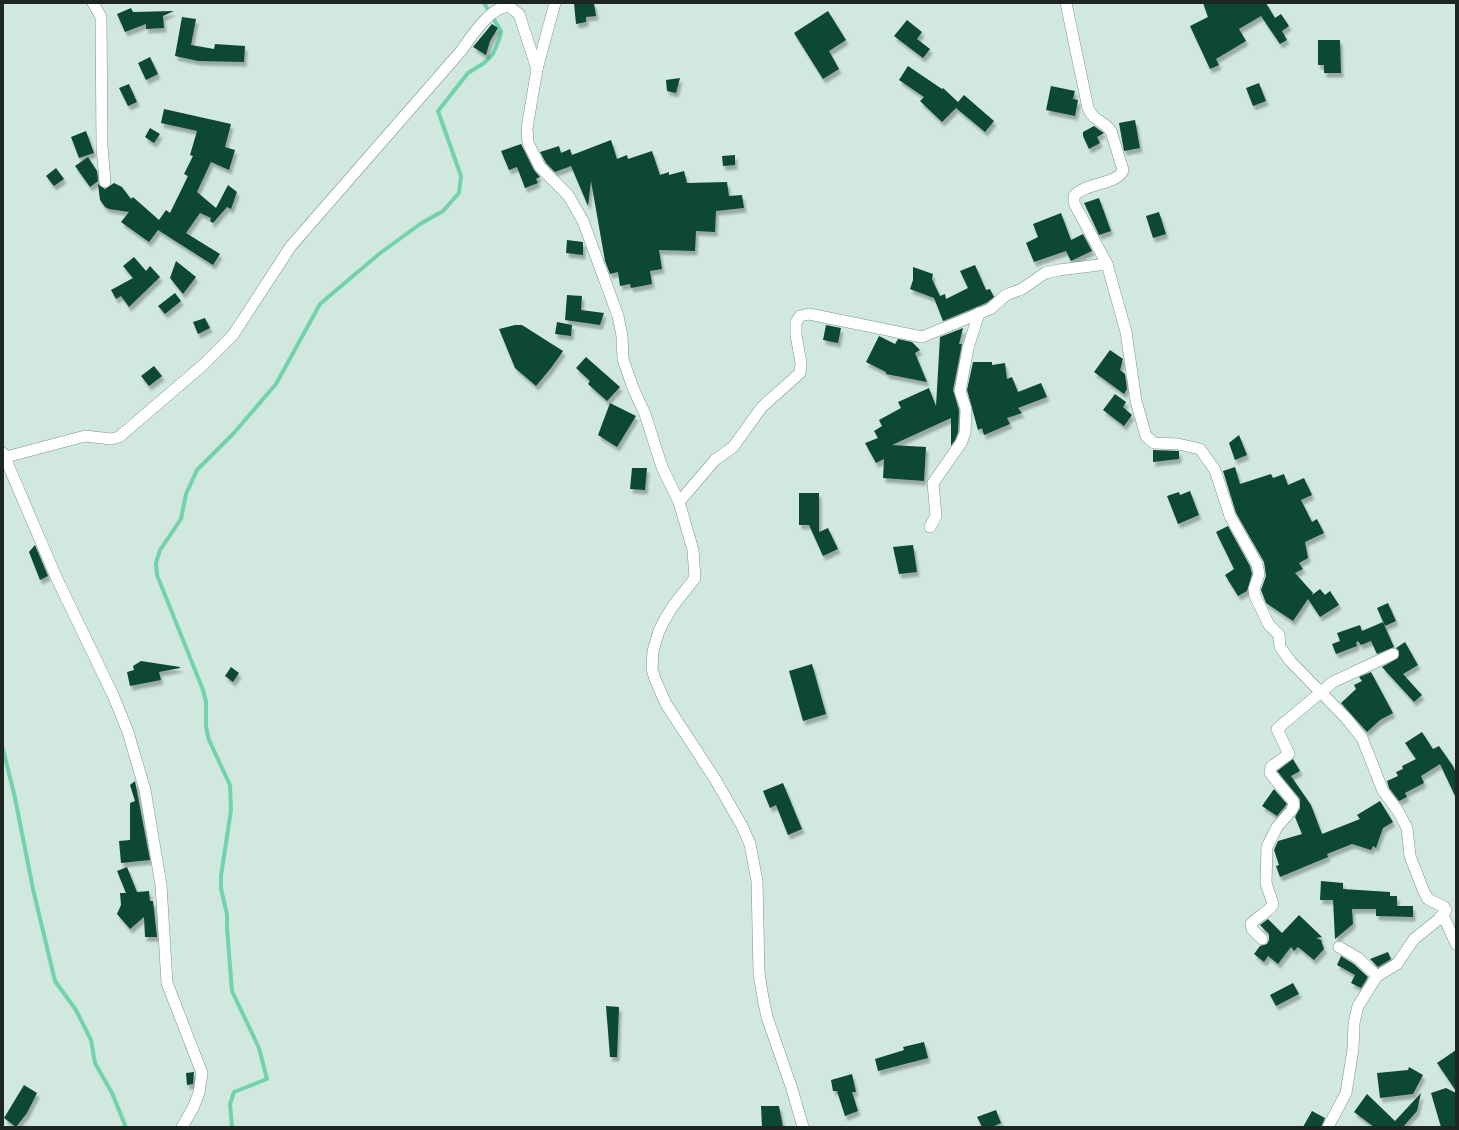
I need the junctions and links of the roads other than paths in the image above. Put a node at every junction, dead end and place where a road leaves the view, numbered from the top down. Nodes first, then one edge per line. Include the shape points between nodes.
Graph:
1 (93, 3) edge
2 (555, 3) edge
3 (1066, 3) edge
4 (537, 69) junction
5 (105, 182) dead end
6 (1107, 264) junction
7 (979, 313) junction
8 (4, 455) edge
9 (679, 502) junction
10 (930, 527) dead end
11 (1392, 654) dead end
12 (1321, 691) junction
13 (1443, 915) junction
14 (1262, 939) dead end
15 (1456, 944) edge
16 (1339, 947) dead end
17 (1377, 976) junction
18 (182, 1127) edge
19 (803, 1127) edge
20 (1328, 1127) edge

1 - 5 street via 101,17 102,146
2 - 4 street
3 - 6 street via 1088,108 1094,119 1111,131 1124,170 1119,177 1084,188 1074,199 1075,206
4 - 8 street via 519,14 510,7 498,8 482,23 461,51 291,246 233,335 203,365 119,437 111,439 84,436
4 - 9 street via 527,128 528,142 540,167 568,195 583,221 613,300 622,336 623,359 645,414 662,467
6 - 7 street via 1045,273 1022,289 1006,295 990,309
6 - 12 street via 1126,332 1136,401 1146,436 1154,443 1178,444 1200,449 1210,462 1221,485 1230,516 1257,564 1259,574 1254,592 1262,611 1269,625 1279,635 1280,647 1286,656
7 - 9 street via 922,337 809,314 800,316 795,327 802,364 800,373 762,407 733,447 715,460
7 - 10 street via 968,348 960,391 966,409 965,433 961,443 933,483 936,516
8 - 18 street via 57,579 125,725 145,790 161,885 167,983 202,1074 199,1093
9 - 19 street via 693,550 695,578 673,606 659,630 653,651 652,670 666,704 715,779 750,844 757,881 763,998
11 - 12 street via 1333,682
12 - 13 street via 1362,738 1383,791 1398,810 1407,828 1410,856 1421,886 1428,899 1445,908 1446,912
12 - 14 street via 1276,730 1289,754 1271,767 1270,773 1294,805 1292,811 1277,827 1267,847 1266,883 1273,904 1258,916 1251,926
13 - 15 street
13 - 17 street via 1414,938 1396,964
16 - 17 street via 1358,958
17 - 20 street via 1358,1006 1346,1093

